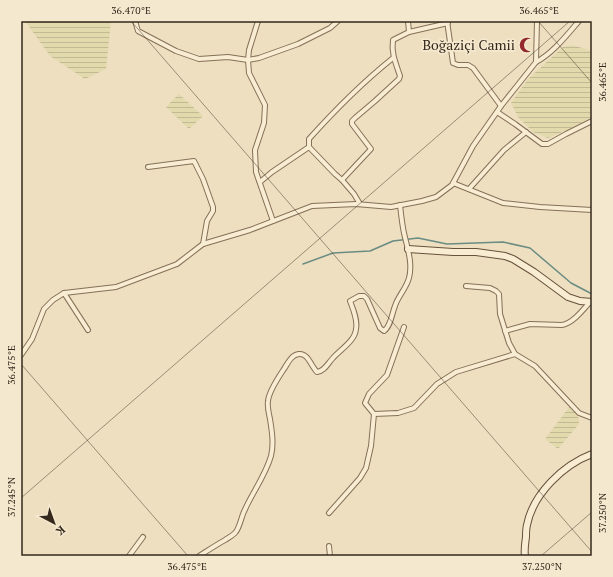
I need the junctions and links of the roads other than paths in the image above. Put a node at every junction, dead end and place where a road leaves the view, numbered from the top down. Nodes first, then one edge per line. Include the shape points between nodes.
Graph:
1 (135, 21) edge
2 (258, 21) edge
3 (338, 21) edge
4 (408, 21) edge
5 (537, 21) edge
6 (579, 21) edge
7 (447, 22) edge
8 (409, 32) junction
9 (394, 58) junction
10 (248, 60) junction
11 (536, 62) junction
12 (501, 106) junction
13 (497, 112) junction
14 (592, 121) edge
15 (526, 132) junction
16 (309, 147) junction
17 (148, 167) dead end
18 (342, 180) junction
19 (260, 182) junction
20 (453, 183) junction
21 (469, 190) junction
22 (360, 204) junction
23 (400, 205) junction
24 (592, 210) edge
25 (273, 221) junction
26 (203, 244) junction
27 (407, 246) junction
28 (466, 286) dead end
29 (64, 293) junction
30 (591, 302) edge
31 (404, 327) dead end
32 (88, 330) dead end
33 (505, 330) junction
34 (515, 354) junction
35 (21, 355) edge
36 (374, 414) junction
37 (592, 418) edge
38 (592, 454) edge
39 (329, 513) dead end
40 (143, 537) dead end
41 (329, 546) dead end
42 (129, 556) edge
43 (199, 556) edge
44 (330, 556) edge
45 (525, 556) edge

1 - 10 street via 138,31 176,51 199,59 228,57
2 - 10 street
3 - 10 street via 330,28 298,44
4 - 8 street
5 - 11 street
6 - 11 street via 555,48
7 - 8 street
7 - 12 street via 453,63 473,68
8 - 9 street via 393,40
9 - 16 street via 378,70 309,139
9 - 18 street via 399,79 352,122 371,149
10 - 19 street via 249,73 265,105 264,124 255,150 256,172
11 - 12 street
12 - 13 street
13 - 15 street
13 - 20 street via 473,146
14 - 15 street via 548,144 542,144
15 - 21 street via 504,150
16 - 18 street
16 - 19 street
17 - 26 street via 194,161 214,207 207,221
18 - 22 street
19 - 25 street
20 - 21 street
20 - 23 street via 436,197
21 - 24 street via 503,203
22 - 23 street via 391,207
22 - 25 street via 312,206
23 - 27 street
25 - 26 street
26 - 29 street via 177,264 116,287
27 - 30 street via 505,256 534,272 568,297
27 - 43 street via 409,278 384,331 380,328 367,299 360,296 350,301 356,321 355,334 321,372 317,372 303,354 293,356 289,361 269,396 272,444 268,465 236,532
28 - 33 street via 490,288 499,294 500,314
29 - 32 street
29 - 35 street via 44,309 32,339
30 - 33 street via 562,325 530,324
31 - 36 street via 387,375 369,394 365,403
33 - 34 street
34 - 36 street via 456,372 437,384 414,408 398,413
34 - 37 street via 535,366 579,413
36 - 39 street via 366,468
38 - 45 street via 574,463 545,488 532,508 526,525
40 - 42 street
41 - 44 street

